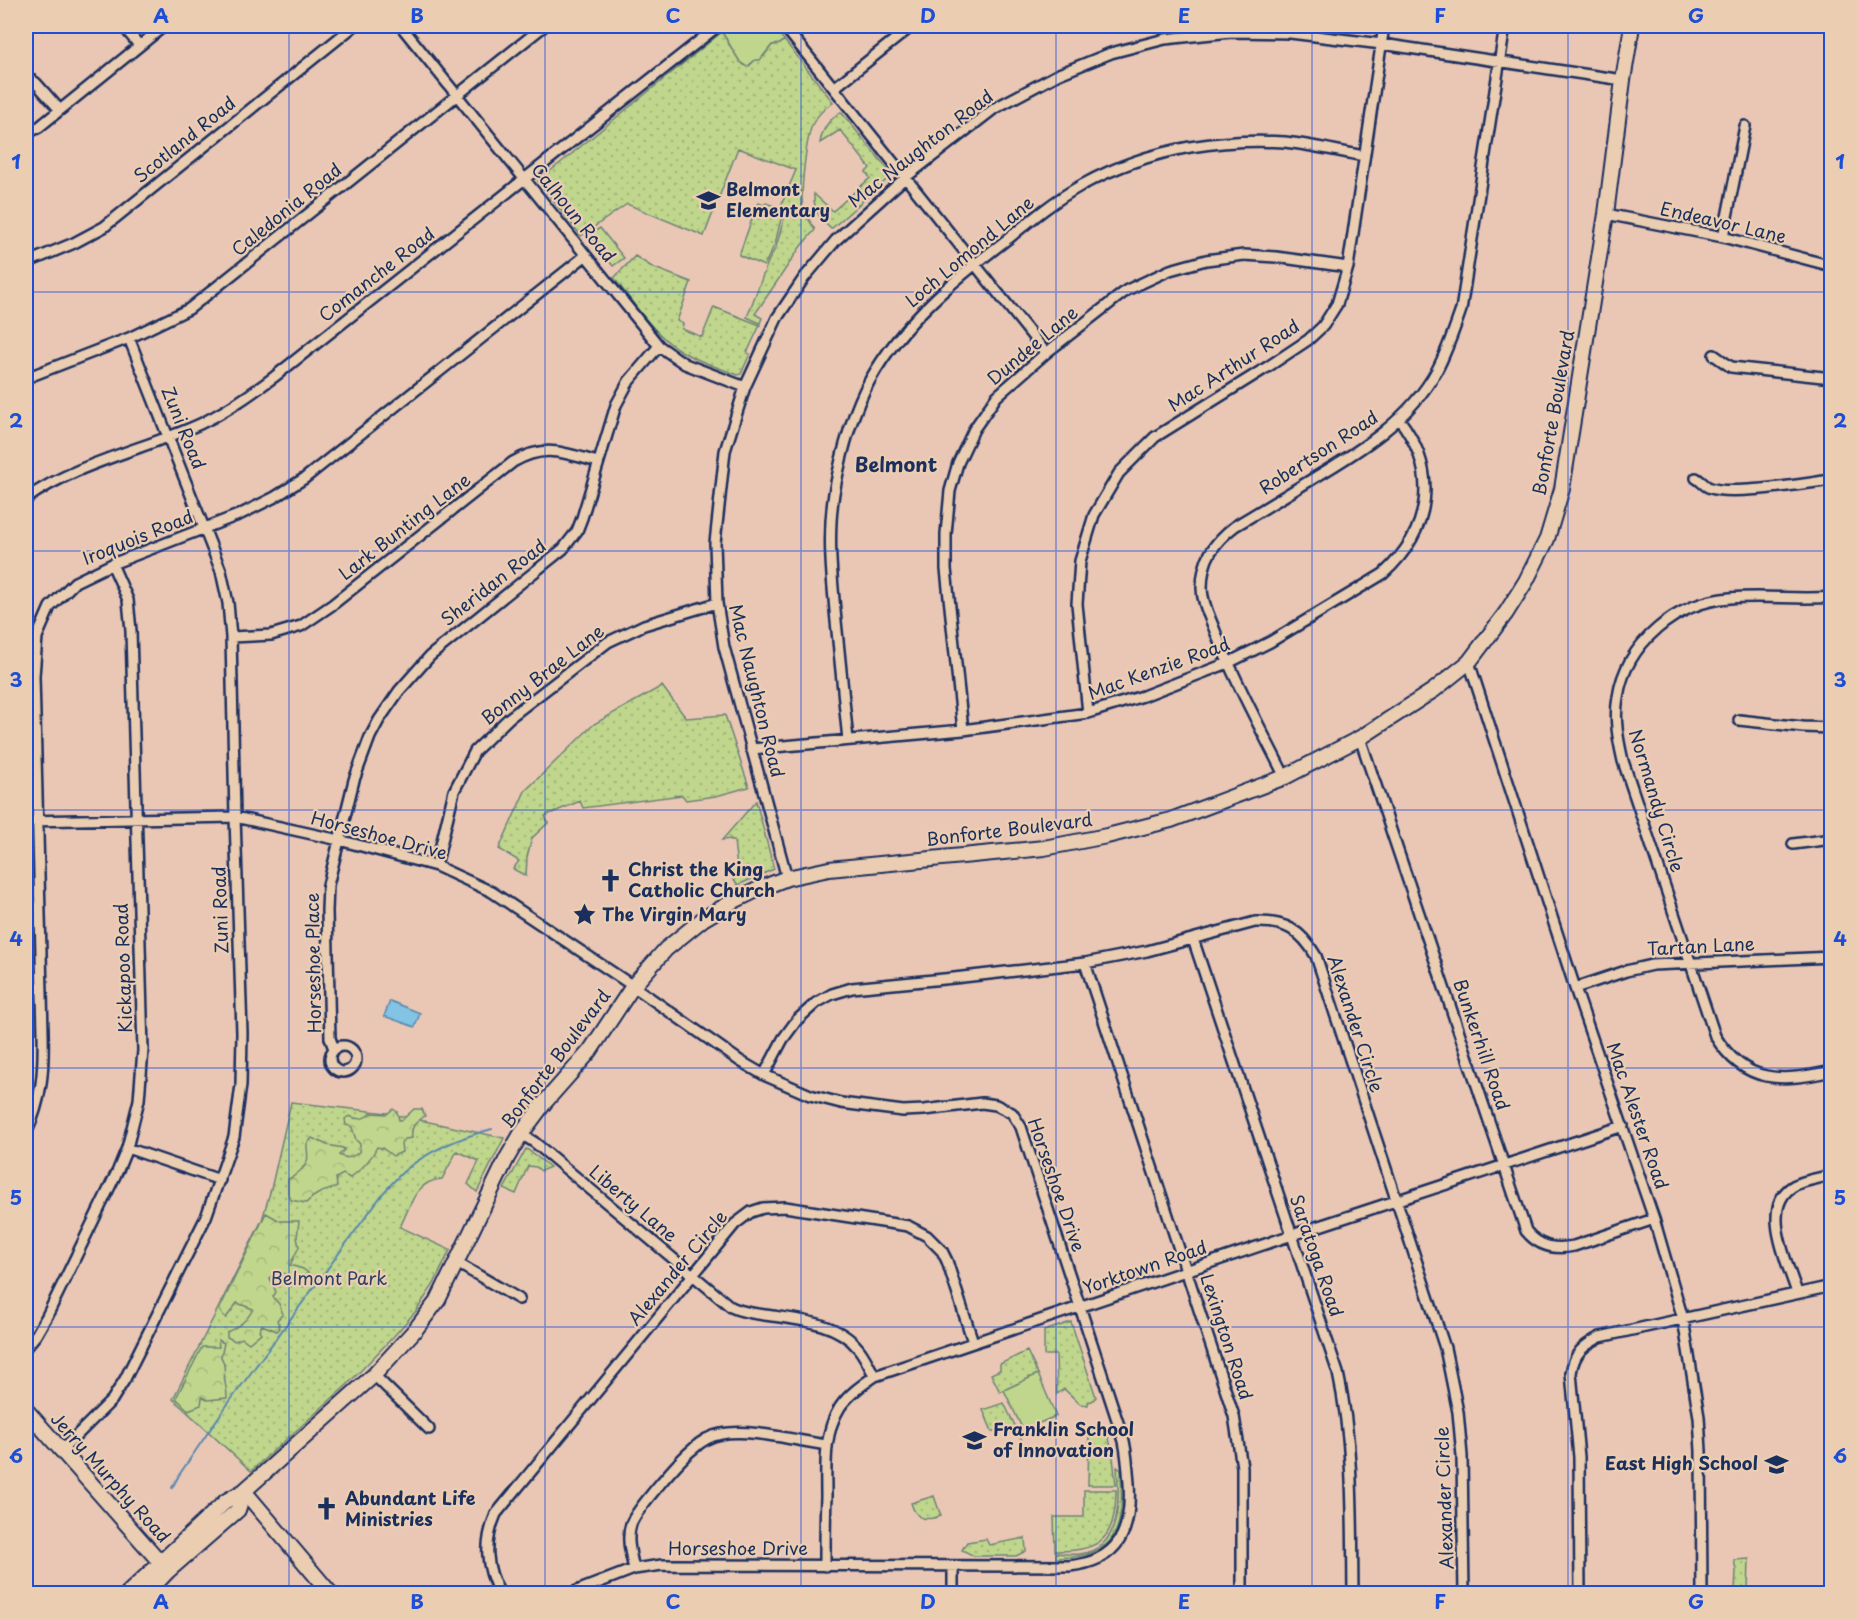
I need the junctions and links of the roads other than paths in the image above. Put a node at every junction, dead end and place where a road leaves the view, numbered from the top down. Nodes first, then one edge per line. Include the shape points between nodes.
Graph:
1 (123, 26) edge
2 (164, 26) edge
3 (354, 26) edge
4 (401, 26) edge
5 (544, 26) edge
6 (718, 26) edge
7 (784, 26) edge
8 (912, 26) edge
9 (1384, 26) edge
10 (1505, 26) edge
11 (1632, 26) edge
12 (1382, 44) junction
13 (139, 45) junction
14 (1499, 62) junction
15 (26, 76) edge
16 (1623, 80) junction
17 (834, 88) junction
18 (456, 95) junction
19 (60, 110) junction
20 (1745, 126) dead end
21 (26, 134) edge
22 (1364, 156) junction
23 (906, 177) junction
24 (524, 179) junction
25 (1606, 214) junction
26 (1723, 237) junction
27 (585, 256) junction
28 (26, 263) edge
29 (974, 265) junction
30 (1832, 266) edge
31 (1348, 267) junction
32 (129, 338) junction
33 (659, 346) junction
34 (1046, 353) junction
35 (1714, 355) dead end
36 (26, 378) edge
37 (1832, 378) edge
38 (745, 387) junction
39 (1399, 419) junction
40 (168, 436) junction
41 (598, 462) junction
42 (1696, 478) dead end
43 (1832, 480) edge
44 (26, 499) edge
45 (205, 529) junction
46 (112, 564) junction
47 (1832, 597) edge
48 (717, 603) junction
49 (231, 637) junction
50 (1468, 662) junction
51 (1228, 663) junction
52 (1088, 713) junction
53 (1739, 720) dead end
54 (1832, 728) edge
55 (963, 730) junction
56 (1360, 738) junction
57 (848, 740) junction
58 (751, 749) junction
59 (1285, 777) junction
60 (235, 817) junction
61 (137, 818) junction
62 (26, 821) edge
63 (38, 821) junction
64 (339, 840) junction
65 (1832, 840) edge
66 (1793, 844) dead end
67 (436, 866) junction
68 (787, 878) junction
69 (1193, 939) junction
70 (1832, 957) edge
71 (1084, 963) junction
72 (1690, 963) junction
73 (633, 986) junction
74 (1575, 988) junction
75 (334, 1049) dead end
76 (1832, 1071) edge
77 (764, 1075) junction
78 (1623, 1126) junction
79 (26, 1134) edge
80 (520, 1134) junction
81 (127, 1148) junction
82 (1504, 1166) junction
83 (1832, 1175) edge
84 (220, 1180) junction
85 (1396, 1201) junction
86 (1654, 1219) junction
87 (1292, 1235) junction
88 (456, 1263) junction
89 (1187, 1271) junction
90 (693, 1275) junction
91 (1832, 1286) edge
92 (1797, 1293) junction
93 (519, 1299) dead end
94 (1080, 1308) junction
95 (1683, 1319) junction
96 (973, 1342) junction
97 (26, 1347) edge
98 (374, 1375) junction
99 (875, 1376) junction
100 (26, 1410) edge
101 (429, 1429) dead end
102 (827, 1445) junction
103 (62, 1450) junction
104 (244, 1491) junction
105 (825, 1566) junction
106 (164, 1567) junction
107 (953, 1567) junction
108 (634, 1569) junction
109 (127, 1593) edge
110 (146, 1593) edge
111 (331, 1593) edge
112 (500, 1593) edge
113 (569, 1593) edge
114 (953, 1593) edge
115 (1242, 1593) edge
116 (1353, 1593) edge
117 (1464, 1593) edge
118 (1580, 1593) edge
119 (1702, 1593) edge

1 - 13 street
2 - 13 street
3 - 28 street, Scotland Road via 104,226
4 - 18 street, Calhoun Road
5 - 18 street, Caledonia Road
6 - 24 street, Comanche Road
7 - 17 street
8 - 17 street
9 - 12 street, Mac Arthur Road
10 - 14 street, Robertson Road
11 - 16 main road, Bonforte Boulevard
12 - 14 street, Mac Naughton Road
12 - 22 street, Mac Arthur Road
12 - 23 street, Mac Naughton Road via 1290,33 1231,32 1165,39 1111,53 1059,74 995,108
13 - 19 street
14 - 16 street, Mac Naughton Road
14 - 39 street, Robertson Road via 1461,310 1437,370
15 - 19 street
16 - 25 main road, Bonforte Boulevard
17 - 23 street
18 - 24 street, Calhoun Road
18 - 32 street, Caledonia Road via 189,309
19 - 21 street
20 - 26 street
22 - 29 street, Loch Lomond Lane via 1285,142 1242,142 1189,147 1133,162 1058,199
22 - 31 street, Mac Arthur Road
23 - 29 street
23 - 38 street, Mac Naughton Road via 836,240 804,278 777,318
24 - 27 street, Calhoun Road
24 - 40 street, Comanche Road via 246,398
25 - 26 street, Endeavor Lane
25 - 50 main road, Bonforte Boulevard via 1562,489 1547,539 1526,582
26 - 30 street, Endeavor Lane
27 - 33 street, Calhoun Road
27 - 45 street, Iroquois Road via 304,478 275,497
29 - 34 street
29 - 57 street, Loch Lomond Lane via 894,341 869,381 841,458 830,539
31 - 34 street, Dundee Lane via 1244,255 1170,270 1128,290
31 - 52 street, Mac Arthur Road via 1337,304 1308,340 1155,437 1119,473 1094,516 1080,561 1077,604
32 - 36 street, Caledonia Road
32 - 40 street, Zuni Road
33 - 38 street, Calhoun Road via 686,364
33 - 41 street, Sheridan Road via 624,388
34 - 55 street, Dundee Lane via 997,396 974,429 950,491 946,569
35 - 37 street via 1731,367
38 - 48 street, Mac Naughton Road via 726,450 719,502 715,543
39 - 51 street, Robertson Road via 1377,438 1236,526 1211,549 1203,576 1203,599
39 - 51 street, Mac Kenzie Road via 1422,462 1424,487 1418,527 1398,561 1299,626
40 - 44 street, Comanche Road via 66,476
40 - 45 street, Zuni Road
41 - 49 street, Lark Bunting Lane via 556,451 525,455 301,626 272,635
41 - 64 street, Sheridan Road via 571,541 430,656 379,720 360,761
42 - 43 street via 1717,489 1770,488
45 - 46 street, Iroquois Road
45 - 49 street, Zuni Road via 221,571
46 - 61 street, Kickapoo Road via 128,600
46 - 63 street, Iroquois Road via 75,582 50,607 37,637 34,675
47 - 72 street, Normandy Circle via 1731,598 1695,606 1651,634 1623,679 1616,725 1623,761
48 - 58 street, Mac Naughton Road via 724,647
48 - 67 street, Bonny Brae Lane via 644,625 608,642 509,718 475,751 454,790
49 - 60 street, Zuni Road
50 - 56 main road, Bonforte Boulevard via 1434,690
50 - 74 street, Mac Alester Road
51 - 52 street, Mac Kenzie Road
51 - 59 street, Robertson Road
52 - 55 street, Mac Kenzie Road
53 - 54 street
55 - 57 street, Mac Kenzie Road
56 - 59 main road, Bonforte Boulevard
56 - 82 street, Bunkerhill Road
57 - 58 street, Mac Kenzie Road
58 - 68 street, Mac Naughton Road
59 - 68 main road, Bonforte Boulevard via 1171,820 1107,836 1044,848 829,869
60 - 61 street, Horseshoe Drive
60 - 64 street, Horseshoe Drive
60 - 84 street, Zuni Road via 241,1085 234,1137
61 - 63 street, Horseshoe Drive
61 - 81 street, Kickapoo Road via 143,1050 139,1100
62 - 63 street, Horseshoe Drive
63 - 79 street, Iroquois Road via 44,1060 40,1093
64 - 67 street, Horseshoe Drive
64 - 75 street, Horseshoe Place via 328,885 327,911 330,1038
65 - 66 street
67 - 73 street, Horseshoe Drive via 492,892
68 - 73 main road, Bonforte Boulevard via 732,902 703,920 666,949
69 - 71 street, Alexander Circle
69 - 85 street, Alexander Circle via 1255,921 1283,925 1303,936 1316,956
69 - 87 street, Saratoga Road
70 - 72 street, Tartan Lane
71 - 77 street, Alexander Circle via 852,988 832,994 797,1020
71 - 89 street, Lexington Road
72 - 74 street, Tartan Lane via 1639,967
72 - 76 street, Normandy Circle via 1715,1036 1732,1058 1752,1071 1776,1078
73 - 77 street, Horseshoe Drive
73 - 80 main road, Bonforte Boulevard via 590,1051
74 - 78 street, Mac Alester Road
77 - 94 street, Horseshoe Drive via 810,1095 841,1102 903,1111 982,1103 1012,1113 1021,1127
78 - 82 street, Yorktown Road
78 - 86 street, Mac Alester Road
80 - 88 main road, Bonforte Boulevard
80 - 90 street, Liberty Lane
81 - 84 street
81 - 97 street, Kickapoo Road via 47,1316
82 - 85 street, Yorktown Road
82 - 86 street, Bunkerhill Road via 1523,1224 1539,1243 1562,1248 1574,1246
83 - 92 street via 1786,1191 1777,1211 1776,1222
84 - 103 street, Zuni Road via 206,1217 125,1379 112,1400
85 - 87 street, Yorktown Road
85 - 117 street, Alexander Circle via 1445,1348 1458,1412
86 - 95 street, Mac Alester Road
87 - 89 street, Yorktown Road
87 - 116 street, Saratoga Road via 1345,1405 1352,1474
88 - 93 street
88 - 98 main road, Bonforte Boulevard via 438,1300
89 - 94 street, Yorktown Road
89 - 115 street, Lexington Road via 1229,1398 1238,1438
90 - 96 street, Alexander Circle via 735,1224 763,1208 785,1207 908,1226 927,1236 942,1251
90 - 99 street, Liberty Lane via 736,1309 820,1324 839,1332 859,1349
90 - 112 street, Alexander Circle via 496,1514 487,1555 492,1580
91 - 92 street
92 - 95 street
94 - 96 street, Yorktown Road
94 - 107 street, Horseshoe Drive via 1128,1457 1130,1511 1124,1533 1104,1556 1081,1565
95 - 118 street via 1600,1337 1582,1347 1573,1363 1571,1384 1579,1457
95 - 119 street, Mac Alester Road via 1699,1417
96 - 99 street, Yorktown Road
98 - 101 street
98 - 104 main road, Bonforte Boulevard
99 - 102 street, Yorktown Road via 840,1408
100 - 103 main road, Jerry Murphy Road
102 - 105 street, Yorktown Road
102 - 108 street via 734,1432 703,1441 632,1521 629,1540
103 - 106 main road, Jerry Murphy Road
104 - 106 main road, Bonforte Boulevard via 226,1501
104 - 111 main road
105 - 107 street, Horseshoe Drive
105 - 108 street, Horseshoe Drive via 662,1565
106 - 109 main road, Bonforte Boulevard
106 - 110 main road, Bonforte Boulevard
107 - 114 street
108 - 113 street, Horseshoe Drive

